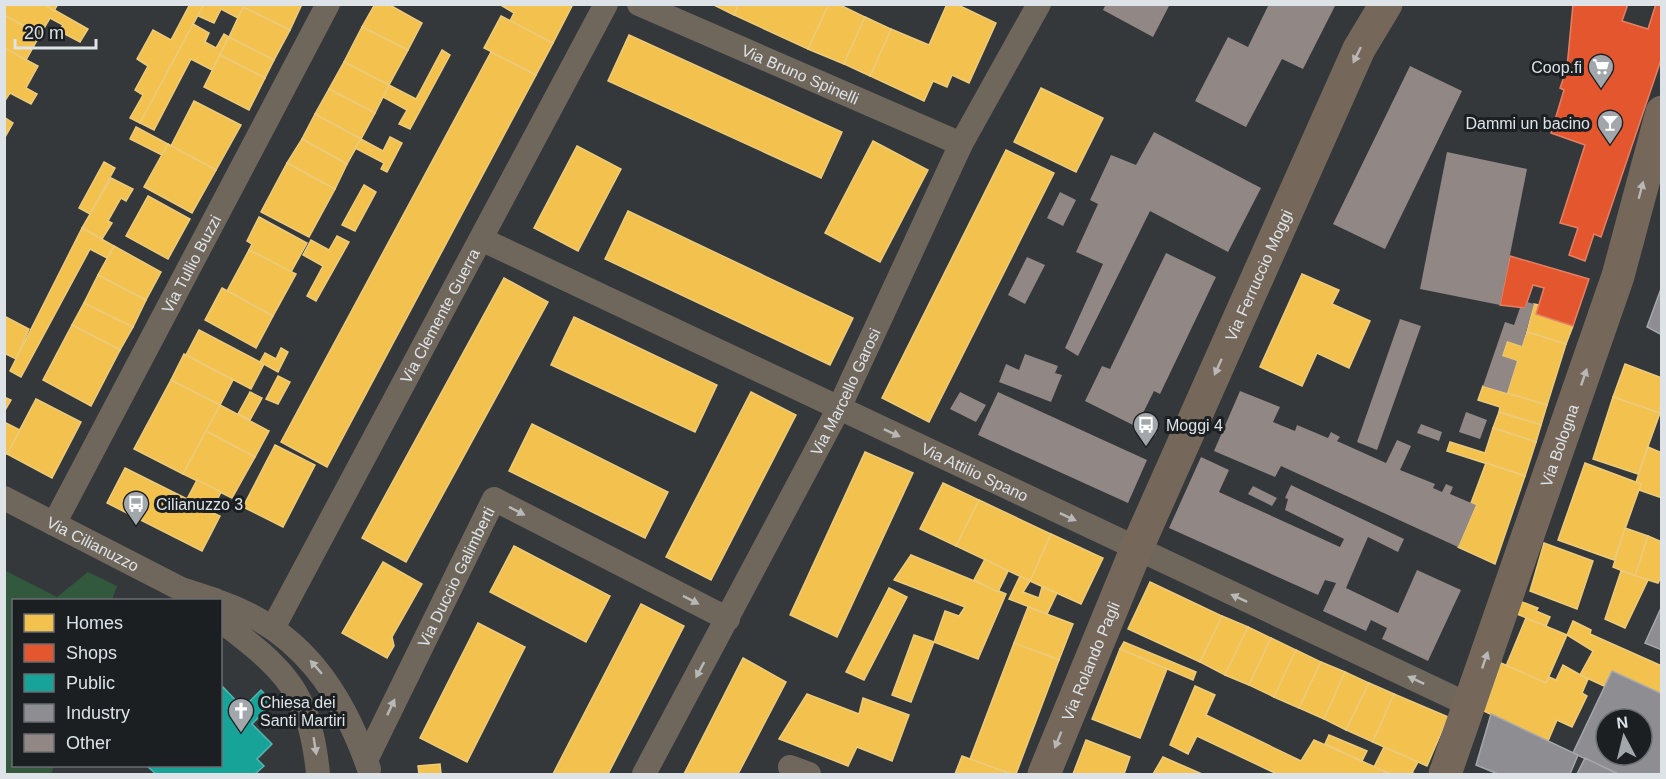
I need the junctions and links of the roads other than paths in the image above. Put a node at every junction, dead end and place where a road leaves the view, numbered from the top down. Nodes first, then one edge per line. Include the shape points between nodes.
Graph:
1 (328, 4) edge
2 (606, 4) edge
3 (639, 4) edge
4 (1039, 4) edge
5 (1386, 4) edge
6 (1662, 112) edge
7 (961, 144) junction
8 (481, 239) junction
9 (839, 408) junction
10 (4, 498) edge
11 (54, 525) junction
12 (1136, 550) junction
13 (189, 595) edge
14 (210, 599) edge
15 (222, 603) edge
16 (728, 619) junction
17 (222, 622) edge
18 (273, 628) junction
19 (1469, 705) junction
20 (369, 767) edge
21 (318, 774) edge
22 (644, 774) edge
23 (1044, 774) edge
24 (1445, 774) edge

1 - 11 street, Via Tullio Buzzi
2 - 8 street, Via Clemente Guerra
3 - 7 street, Via Bruno Spinelli
4 - 7 street, Via Marcello Garosi
5 -> 12 street, Via Ferruccio Moggi via 1359,50
19 -> 6 street, Via Bologna via 1618,276
7 - 9 street, Via Marcello Garosi
8 - 9 street, Via Attilio Spano
8 - 18 street, Via Clemente Guerra
9 -> 12 street, Via Attilio Spano
9 - 16 street, Via Marcello Garosi
10 - 11 street, Via Cilianuzzo
11 - 13 street, Via Cilianuzzo
19 -> 12 street, Via Attilio Spano
12 -> 23 street, Via Rolando Pagli
13 - 14 street, Via Cilianuzzo
15 - 18 street
20 -> 16 street, Via Duccio Galimberti via 494,499
16 -> 22 street, Via Marcello Garosi
17 -> 21 street via 261,651 294,687 308,715
20 -> 18 street via 340,700 318,668
19 - 24 street, Via Bologna

